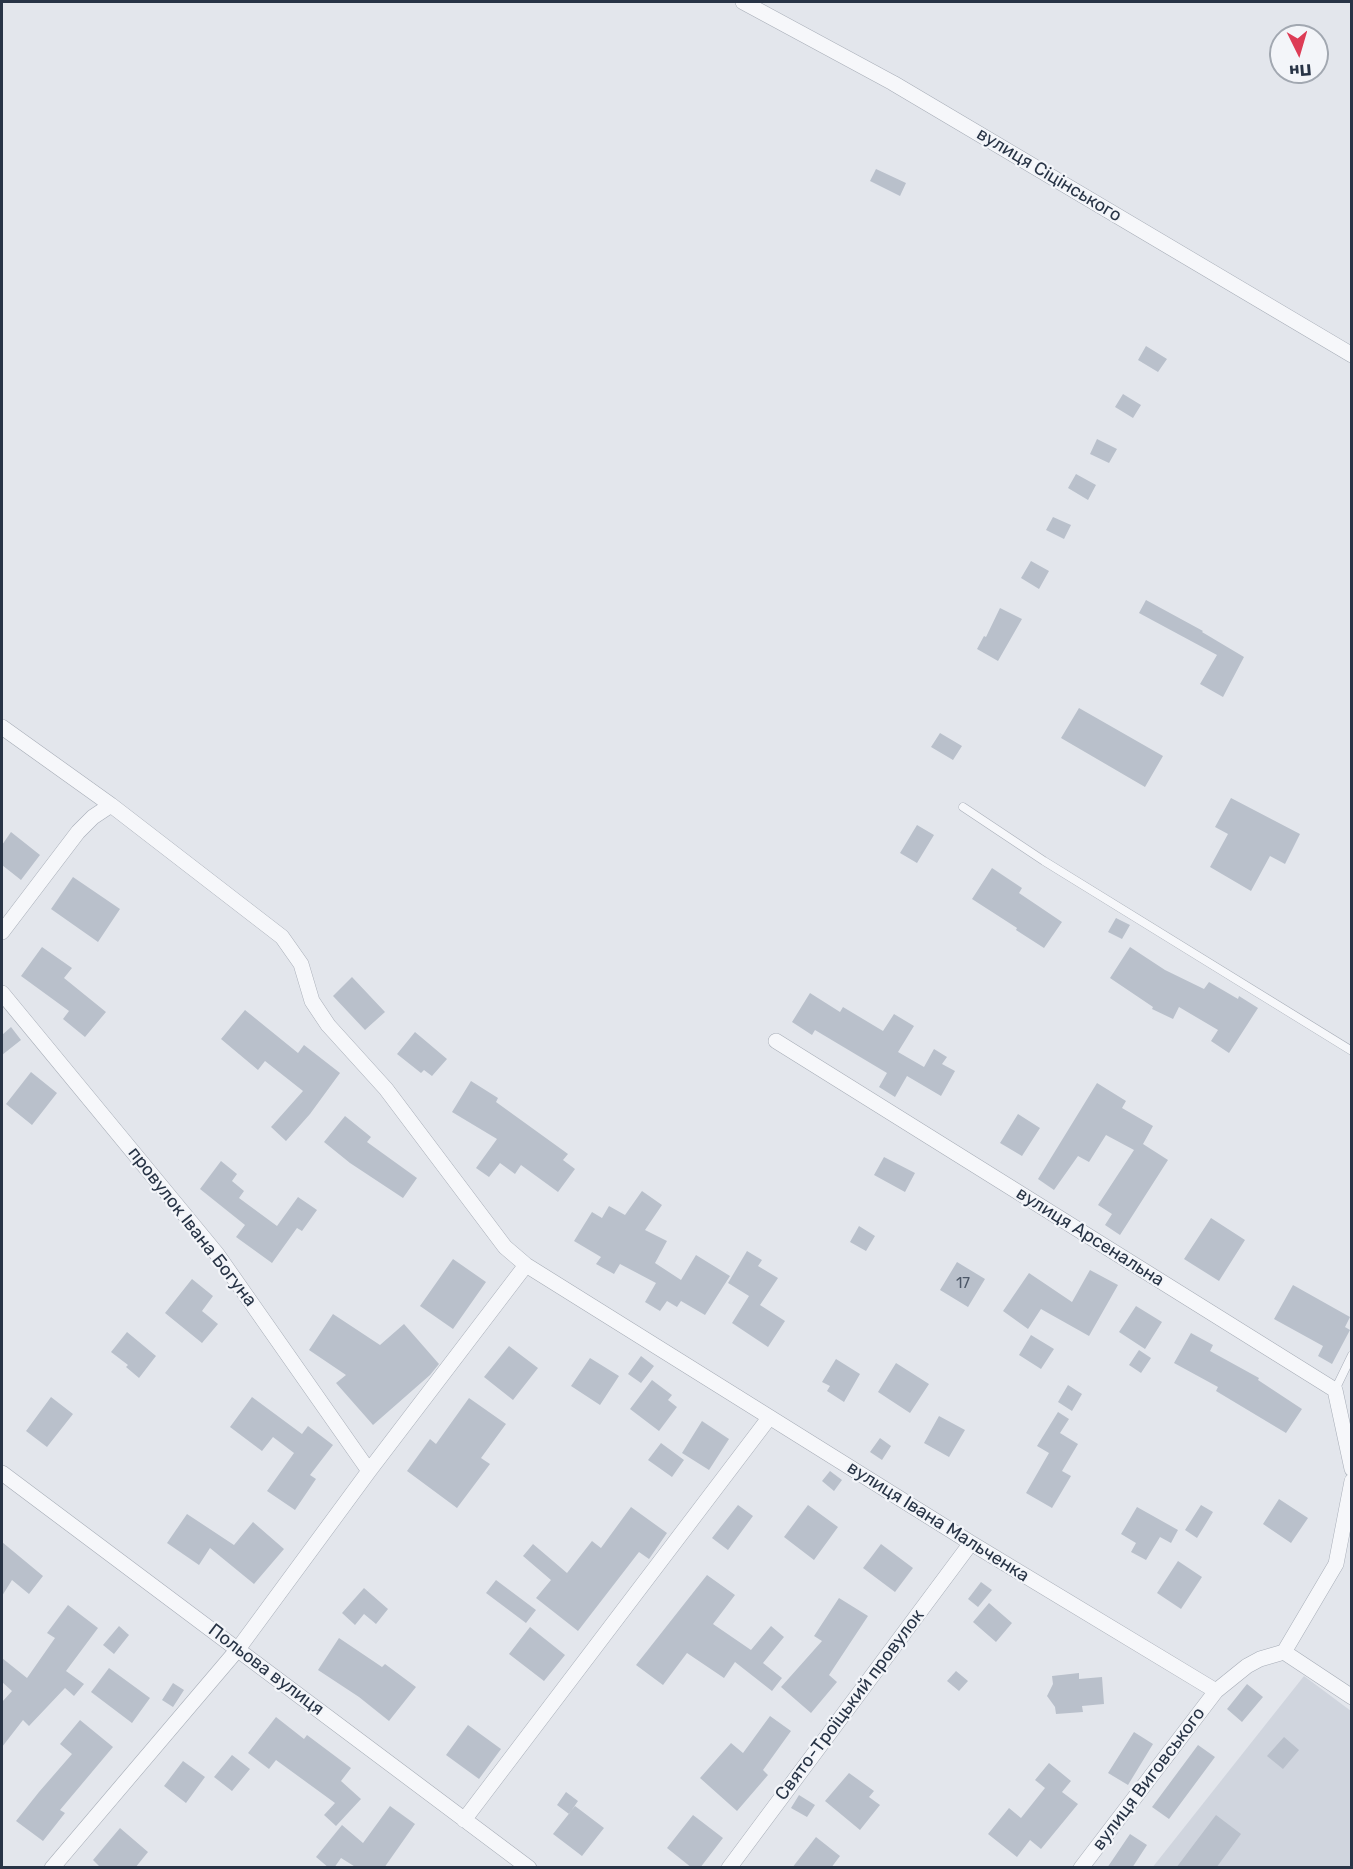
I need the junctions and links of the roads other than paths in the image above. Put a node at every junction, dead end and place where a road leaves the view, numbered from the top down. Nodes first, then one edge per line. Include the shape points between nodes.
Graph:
1 (743, 2) edge
2 (1352, 355) edge
3 (2, 727) edge
4 (111, 805) junction
5 (963, 807) dead end
6 (2, 932) edge
7 (2, 993) edge
8 (776, 1041) dead end
9 (1352, 1052) edge
10 (526, 1265) junction
11 (1352, 1355) edge
12 (1335, 1390) junction
13 (769, 1418) junction
14 (1352, 1469) edge
15 (369, 1471) junction
16 (2, 1473) edge
17 (1352, 1480) edge
18 (971, 1543) junction
19 (238, 1649) junction
20 (1284, 1652) junction
21 (1216, 1691) junction
22 (1352, 1697) edge
23 (464, 1820) junction
24 (52, 1868) edge
25 (529, 1868) edge
26 (729, 1868) edge
27 (1081, 1868) edge

1 - 2 street, вулиця Сіцінського via 893,83
3 - 4 street, вулиця Івана Мальченка
4 - 6 street via 78,832
4 - 10 street, вулиця Івана Мальченка via 282,937 301,964 312,1001 328,1025 386,1089 505,1247
5 - 9 lane
7 - 15 street, провулок Івана Богуна via 217,1254
8 - 12 street, вулиця Арсенальна
10 - 13 street, вулиця Івана Мальченка
10 - 15 street
11 - 12 lane
12 - 14 street
13 - 18 street, вулиця Івана Мальченка
13 - 23 street
15 - 19 street
16 - 19 street, Польова вулиця
17 - 20 street via 1336,1564
18 - 21 street, вулиця Івана Мальченка
18 - 26 street, Свято-Троїцький провулок
19 - 23 street, Польова вулиця
19 - 24 street
20 - 21 street via 1247,1666
20 - 22 street
21 - 27 street, вулиця Виговського
23 - 25 street, Польова вулиця

